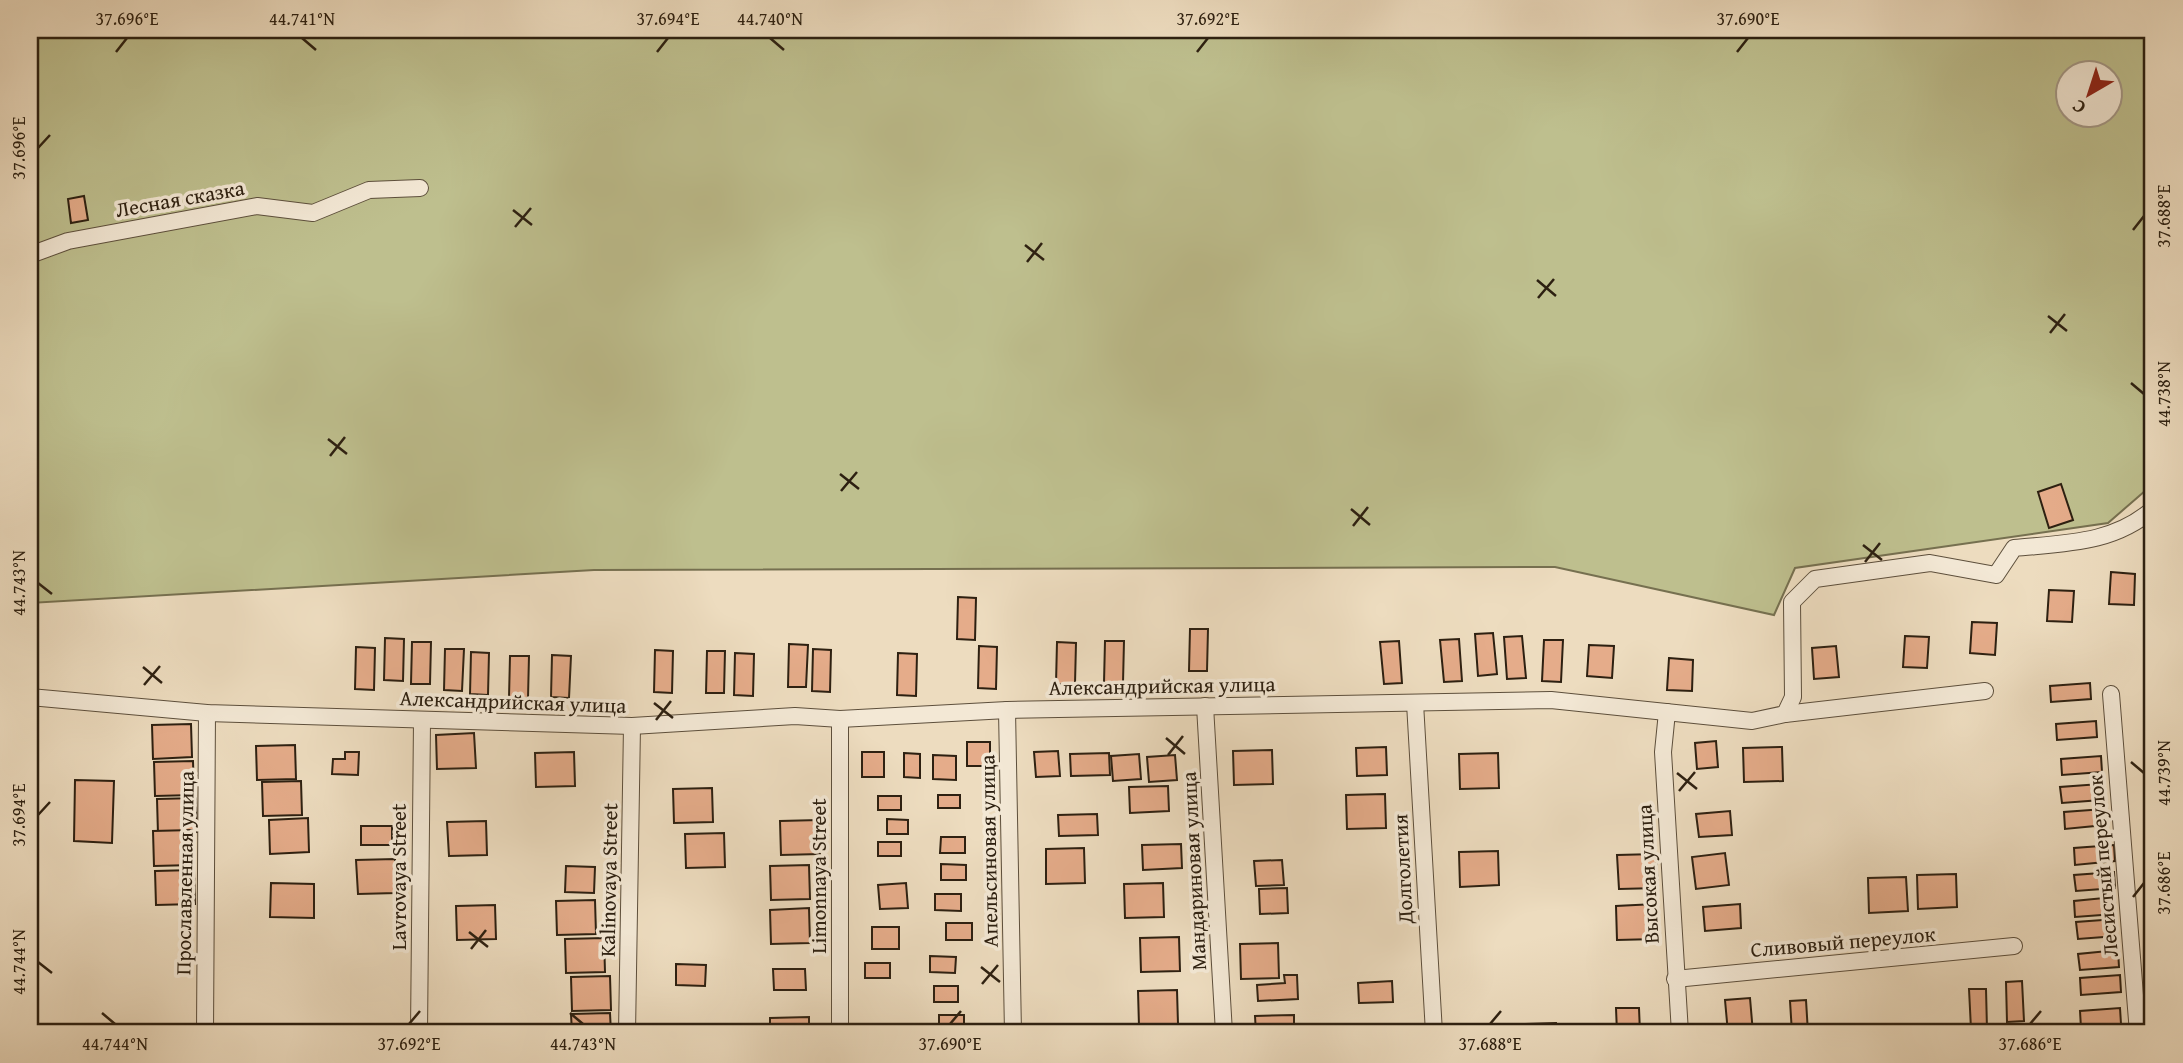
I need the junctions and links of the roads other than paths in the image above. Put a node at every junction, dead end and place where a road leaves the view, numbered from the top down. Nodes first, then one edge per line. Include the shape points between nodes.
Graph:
1 (420, 188) dead end
2 (30, 255) edge
3 (2153, 509) edge
4 (1984, 691) dead end
5 (2111, 695) dead end
6 (30, 697) edge
7 (1415, 702) junction
8 (1205, 706) junction
9 (1007, 710) junction
10 (1667, 712) junction
11 (208, 713) junction
12 (1785, 714) junction
13 (840, 719) junction
14 (422, 721) junction
15 (632, 726) junction
16 (2014, 946) dead end
17 (1675, 979) junction
18 (205, 1033) edge
19 (419, 1033) edge
20 (627, 1033) edge
21 (840, 1033) edge
22 (1013, 1033) edge
23 (1224, 1033) edge
24 (1434, 1033) edge
25 (1680, 1033) edge
26 (2138, 1033) edge

1 - 2 street, Лесная сказка via 369,190 313,213 257,206 68,241
3 - 12 street via 2096,541 2014,548 1996,575 1930,563 1815,579 1792,602 1793,697
4 - 12 street, Александрийская улица
5 - 26 street, Лесистый переулок
6 - 11 street, Александрийская улица
7 - 8 street, Александрийская улица
7 - 10 street, Александрийская улица via 1551,700
7 - 24 street, Долголетия
8 - 9 street, Александрийская улица
8 - 23 street, Мандариновая улица
9 - 13 street, Александрийская улица
9 - 22 street, Апельсиновая улица
10 - 12 street, Александрийская улица via 1752,721
10 - 17 street, Высокая улица via 1663,752
11 - 14 street, Александрийская улица
11 - 18 street, Прославленная улица
13 - 15 street, Александрийская улица via 795,716
13 - 21 street, Limonnaya Street
14 - 15 street, Александрийская улица
14 - 19 street, Lavrovaya Street
15 - 20 street, Kalinovaya Street
16 - 17 street, Сливовый переулок
17 - 25 street, Высокая улица

